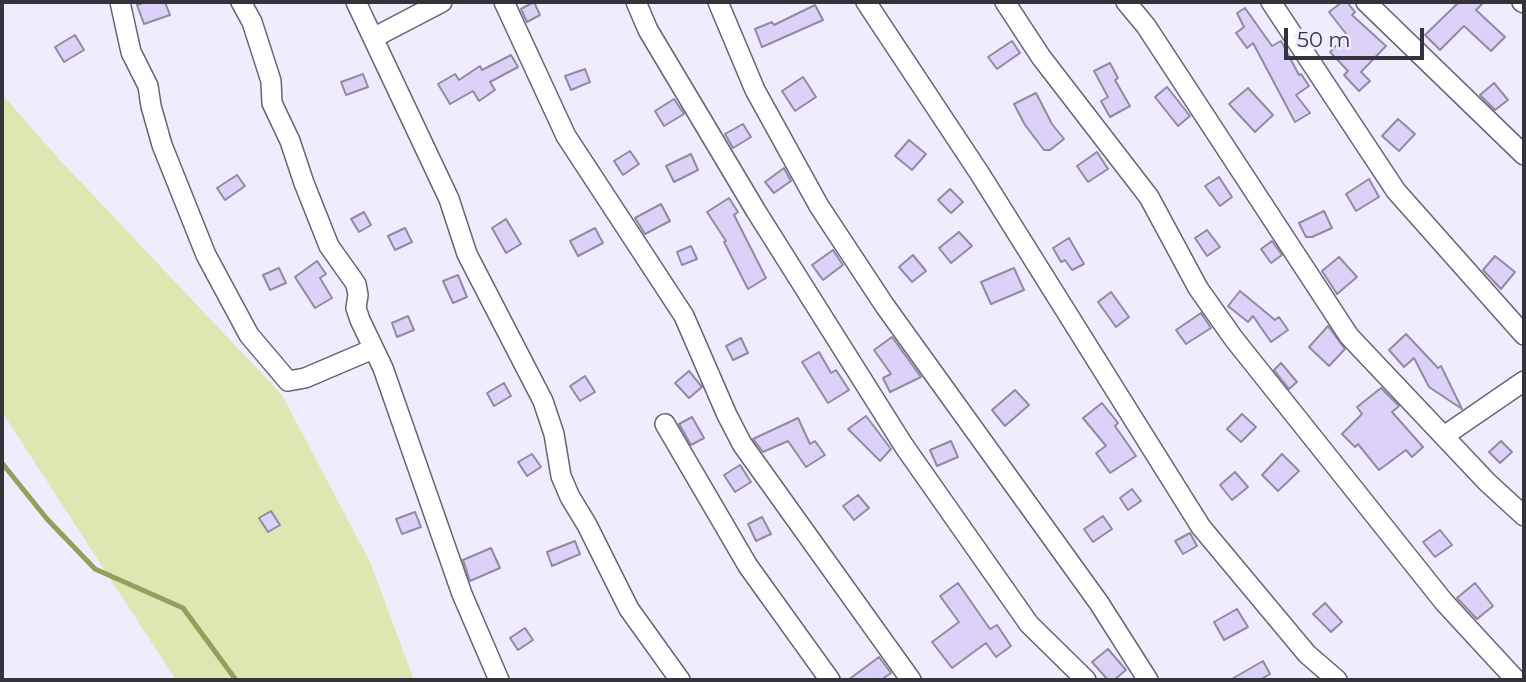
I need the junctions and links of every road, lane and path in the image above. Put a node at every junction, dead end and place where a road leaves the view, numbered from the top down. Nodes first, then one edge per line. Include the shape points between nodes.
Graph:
1 (120, 2) edge
2 (241, 2) edge
3 (356, 2) edge
4 (442, 2) edge
5 (505, 2) edge
6 (636, 2) edge
7 (718, 2) edge
8 (866, 2) edge
9 (1005, 2) edge
10 (1126, 2) edge
11 (1271, 2) edge
12 (1366, 2) edge
13 (373, 38) junction
14 (1524, 155) edge
15 (1524, 335) edge
16 (373, 349) junction
17 (1524, 381) edge
18 (666, 424) dead end
19 (1444, 436) junction
20 (1524, 516) edge
21 (499, 680) edge
22 (680, 680) edge
23 (830, 680) edge
24 (911, 680) edge
25 (1086, 680) edge
26 (1148, 680) edge
27 (1337, 680) edge
28 (1516, 680) edge

1 - 16 street via 131,52 148,86 162,145 206,255 248,335 288,381
2 - 16 street via 252,22 271,81 272,103 303,183 329,246 356,284 356,308
3 - 13 street
4 - 13 street
5 - 24 street via 566,136 684,316 742,444
6 - 25 street via 756,211 904,446 1029,624
7 - 26 street via 755,90 819,206 885,306 1099,603
8 - 27 street via 980,174 1201,527 1307,654
9 - 28 street via 1041,57 1149,197 1198,288 1234,339 1444,601
10 - 19 street via 1349,336
11 - 15 street via 1396,191
12 - 14 street
13 - 22 street via 449,199 467,254 543,401 570,497 629,609
16 - 21 street via 462,594
17 - 19 street
18 - 23 street via 748,566
19 - 20 street

